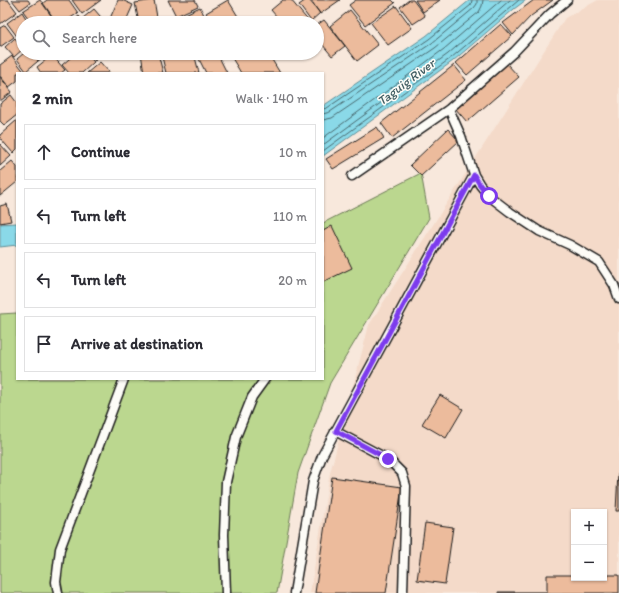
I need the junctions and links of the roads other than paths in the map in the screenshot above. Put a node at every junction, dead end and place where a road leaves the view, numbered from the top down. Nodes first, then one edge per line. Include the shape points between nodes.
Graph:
1 (567, 0) edge
2 (450, 109) junction
3 (474, 175) junction
4 (352, 176) dead end
5 (619, 299) edge
6 (124, 380) edge
7 (265, 380) edge
8 (336, 431) junction
9 (58, 593) edge
10 (226, 593) edge
11 (294, 593) edge
12 (403, 593) edge

1 - 2 lane
2 - 3 lane
2 - 4 lane
3 - 5 lane via 489,196 510,212 539,231 599,262 614,285
3 - 8 lane
6 - 9 lane via 60,549 56,582
7 - 10 lane via 252,397 236,437 226,482
8 - 11 lane via 322,456 313,481
8 - 12 lane via 388,459 402,473 406,486

